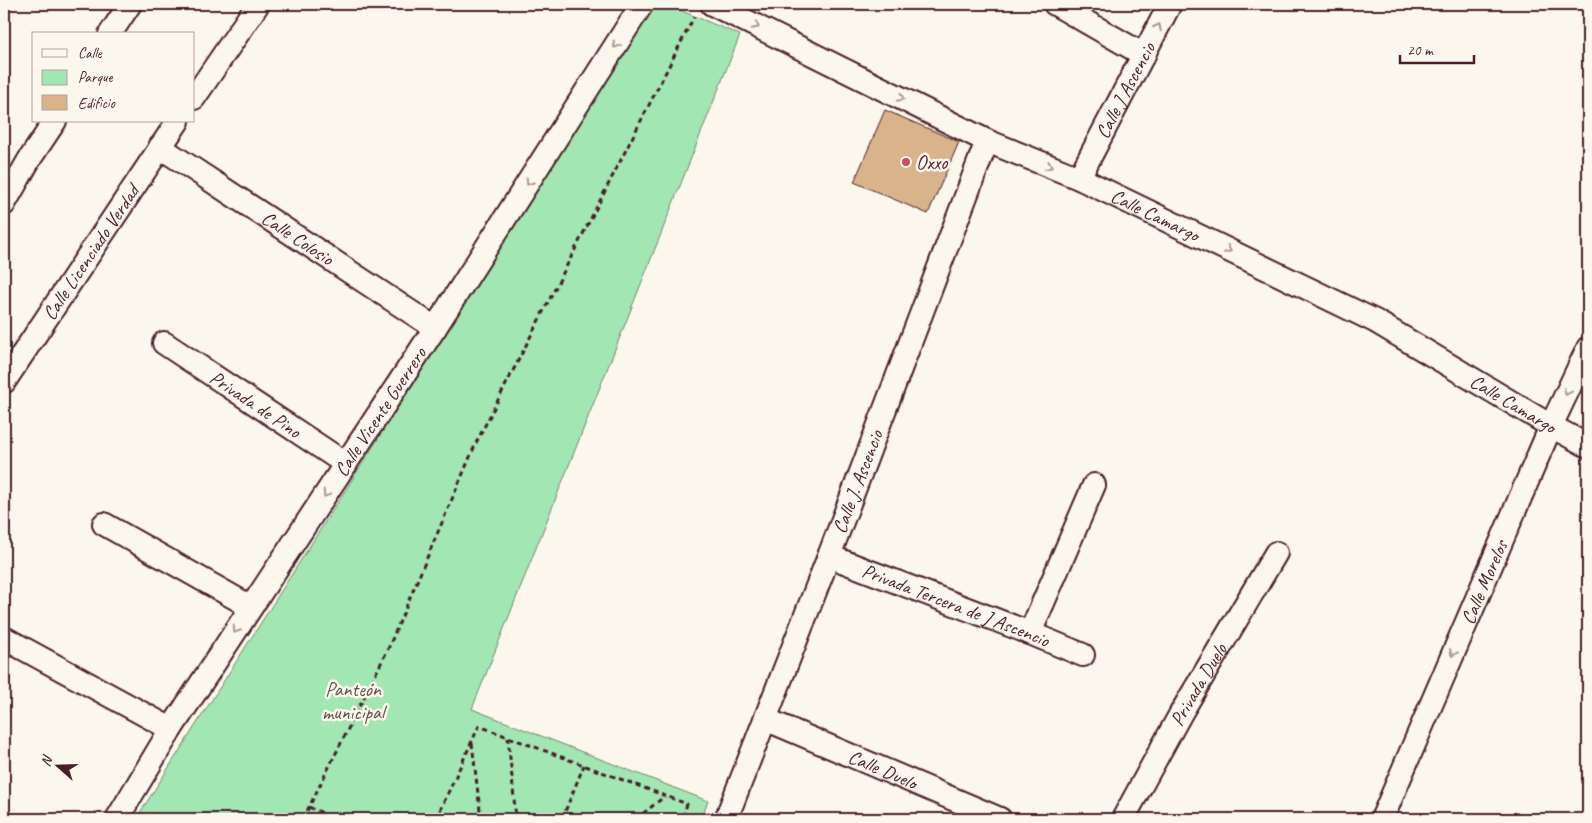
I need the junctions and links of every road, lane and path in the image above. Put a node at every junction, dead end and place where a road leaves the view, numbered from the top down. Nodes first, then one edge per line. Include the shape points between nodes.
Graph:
1 (130, 4) edge
2 (258, 4) edge
3 (642, 4) edge
4 (712, 4) edge
5 (1055, 4) edge
6 (1170, 4) edge
7 (694, 17) dead end
8 (111, 32) edge
9 (1144, 55) junction
10 (195, 97) edge
11 (54, 122) edge
12 (177, 122) edge
13 (987, 141) junction
14 (160, 147) junction
15 (1079, 178) junction
16 (4, 204) edge
17 (435, 328) junction
18 (164, 343) dead end
19 (1588, 348) edge
20 (4, 382) edge
21 (1551, 426) junction
22 (1588, 446) edge
23 (346, 464) junction
24 (1094, 485) dead end
25 (104, 524) dead end
26 (1276, 553) dead end
27 (829, 556) junction
28 (251, 607) junction
29 (1030, 633) junction
30 (4, 638) edge
31 (1083, 655) dead end
32 (766, 719) junction
33 (171, 729) junction
34 (508, 737) junction
35 (472, 741) junction
36 (584, 766) junction
37 (665, 796) junction
38 (309, 807) junction
39 (117, 819) edge
40 (303, 819) edge
41 (336, 819) edge
42 (436, 819) edge
43 (481, 819) edge
44 (516, 819) edge
45 (562, 819) edge
46 (636, 819) edge
47 (682, 819) edge
48 (726, 819) edge
49 (1000, 819) edge
50 (1123, 819) edge
51 (1382, 819) edge

1 - 8 street
2 - 10 street
3 -> 17 street, Calle Vicente Guerrero
4 -> 13 street, Calle Camargo
5 - 9 street
9 -> 6 street, Calle J Ascencio
7 - 38 path via 476,443 388,649
9 - 15 street, Calle J Ascencio
11 - 16 street
12 - 14 street, Calle Licenciado Verdad
13 -> 15 street, Calle Camargo
13 - 27 street, Calle J. Ascencio
14 - 17 street, Calle Colosio
14 - 20 street, Calle Licenciado Verdad
15 -> 21 street, Calle Camargo via 1375,321
17 - 23 street, Calle Vicente Guerrero
18 - 23 street, Privada de Pino
19 -> 21 street, Calle Morelos
21 - 22 street, Calle Camargo
21 -> 51 street, Calle Morelos
23 -> 28 street, Calle Vicente Guerrero
24 - 29 street
25 - 28 street
26 - 50 street, Privada Duelo via 1181,713
27 - 29 street, Privada Tercera de J Ascencio
27 - 32 street, Calle J. Ascencio
28 -> 33 street, Calle Vicente Guerrero
29 - 31 street, Privada Tercera de J Ascencio
30 - 33 street
32 - 48 street, Calle J. Ascencio
32 - 49 street, Calle Duelo
33 - 39 street, Calle Vicente Guerrero
34 - 35 path via 479,726
34 - 36 path
34 - 44 path
35 - 42 path
35 - 43 path
36 - 37 path
36 - 45 path
37 - 46 path
37 - 47 path via 687,804
38 - 40 path
38 - 41 path

